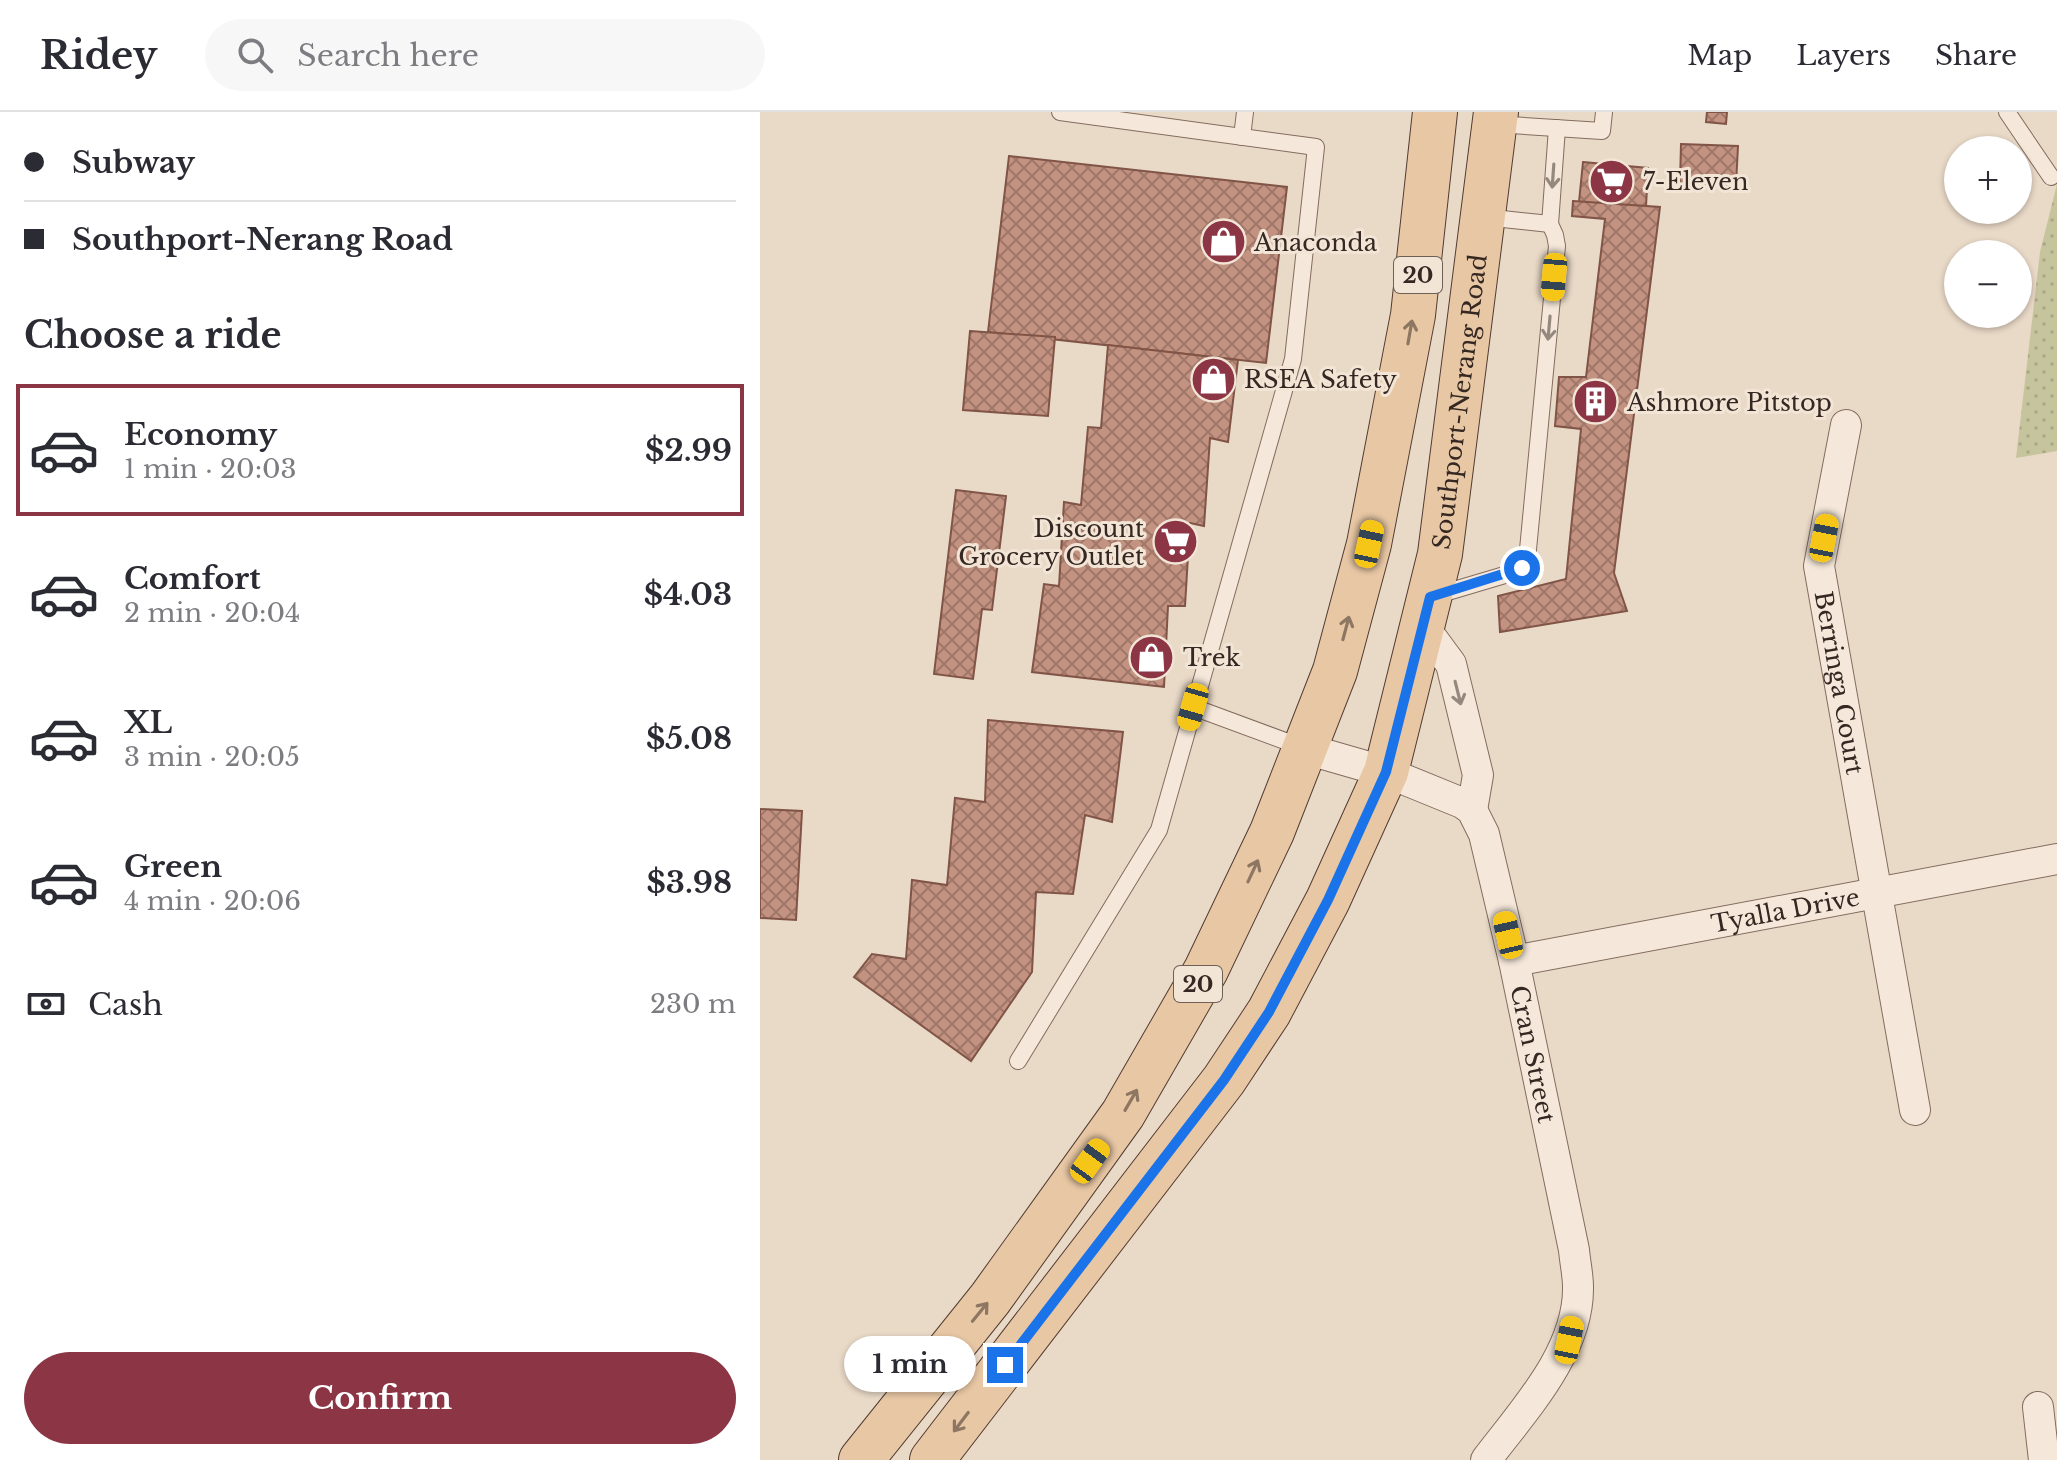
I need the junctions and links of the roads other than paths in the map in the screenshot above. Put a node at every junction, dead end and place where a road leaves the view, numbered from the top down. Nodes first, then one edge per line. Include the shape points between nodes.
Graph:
1 (1060, 112) edge
2 (1245, 112) edge
3 (1435, 112) edge
4 (1604, 112) edge
5 (2007, 112) edge
6 (1496, 118) edge
7 (1557, 128) junction
8 (1242, 137) junction
9 (2051, 177) dead end
10 (1483, 217) junction
11 (1550, 224) junction
12 (1846, 425) dead end
13 (1426, 612) junction
14 (1193, 707) junction
15 (1306, 749) junction
16 (1386, 772) junction
17 (1472, 810) junction
18 (2057, 859) edge
19 (1878, 892) junction
20 (1514, 961) junction
21 (1018, 1061) dead end
22 (1915, 1110) dead end
23 (2038, 1407) dead end
24 (861, 1460) edge
25 (932, 1460) edge
26 (1486, 1460) edge
27 (2044, 1460) edge

1 - 8 lane
2 - 8 lane
15 -> 3 main road, 20 via 1335,671 1392,436 1413,315
4 - 7 lane via 1602,131
5 - 9 lane
6 - 7 lane
6 - 10 main road, Southport-Nerang Road / 20
7 -> 11 lane
8 - 14 lane via 1316,147 1293,359
10 - 11 lane
10 - 13 main road, Southport-Nerang Road / 20 via 1440,554
11 -> 13 lane via 1557,246 1527,560 1518,571
12 - 19 street, Berringa Court via 1819,566
13 - 16 main road, Southport-Nerang Road / 20
13 -> 17 street via 1451,664 1478,775
14 - 15 lane
14 - 21 lane via 1159,830
15 - 16 street
24 -> 15 main road, 20 via 990,1299 1123,1114 1206,970
16 - 17 street
16 -> 25 main road, Southport-Nerang Road / 20 via 1269,1012
17 - 20 street, Cran Street via 1484,834
18 - 19 street, Tyalla Drive
19 - 20 street, Tyalla Drive
19 - 22 street, Berringa Court
20 - 26 street, Cran Street via 1579,1289 1569,1340 1547,1379
23 - 27 street

